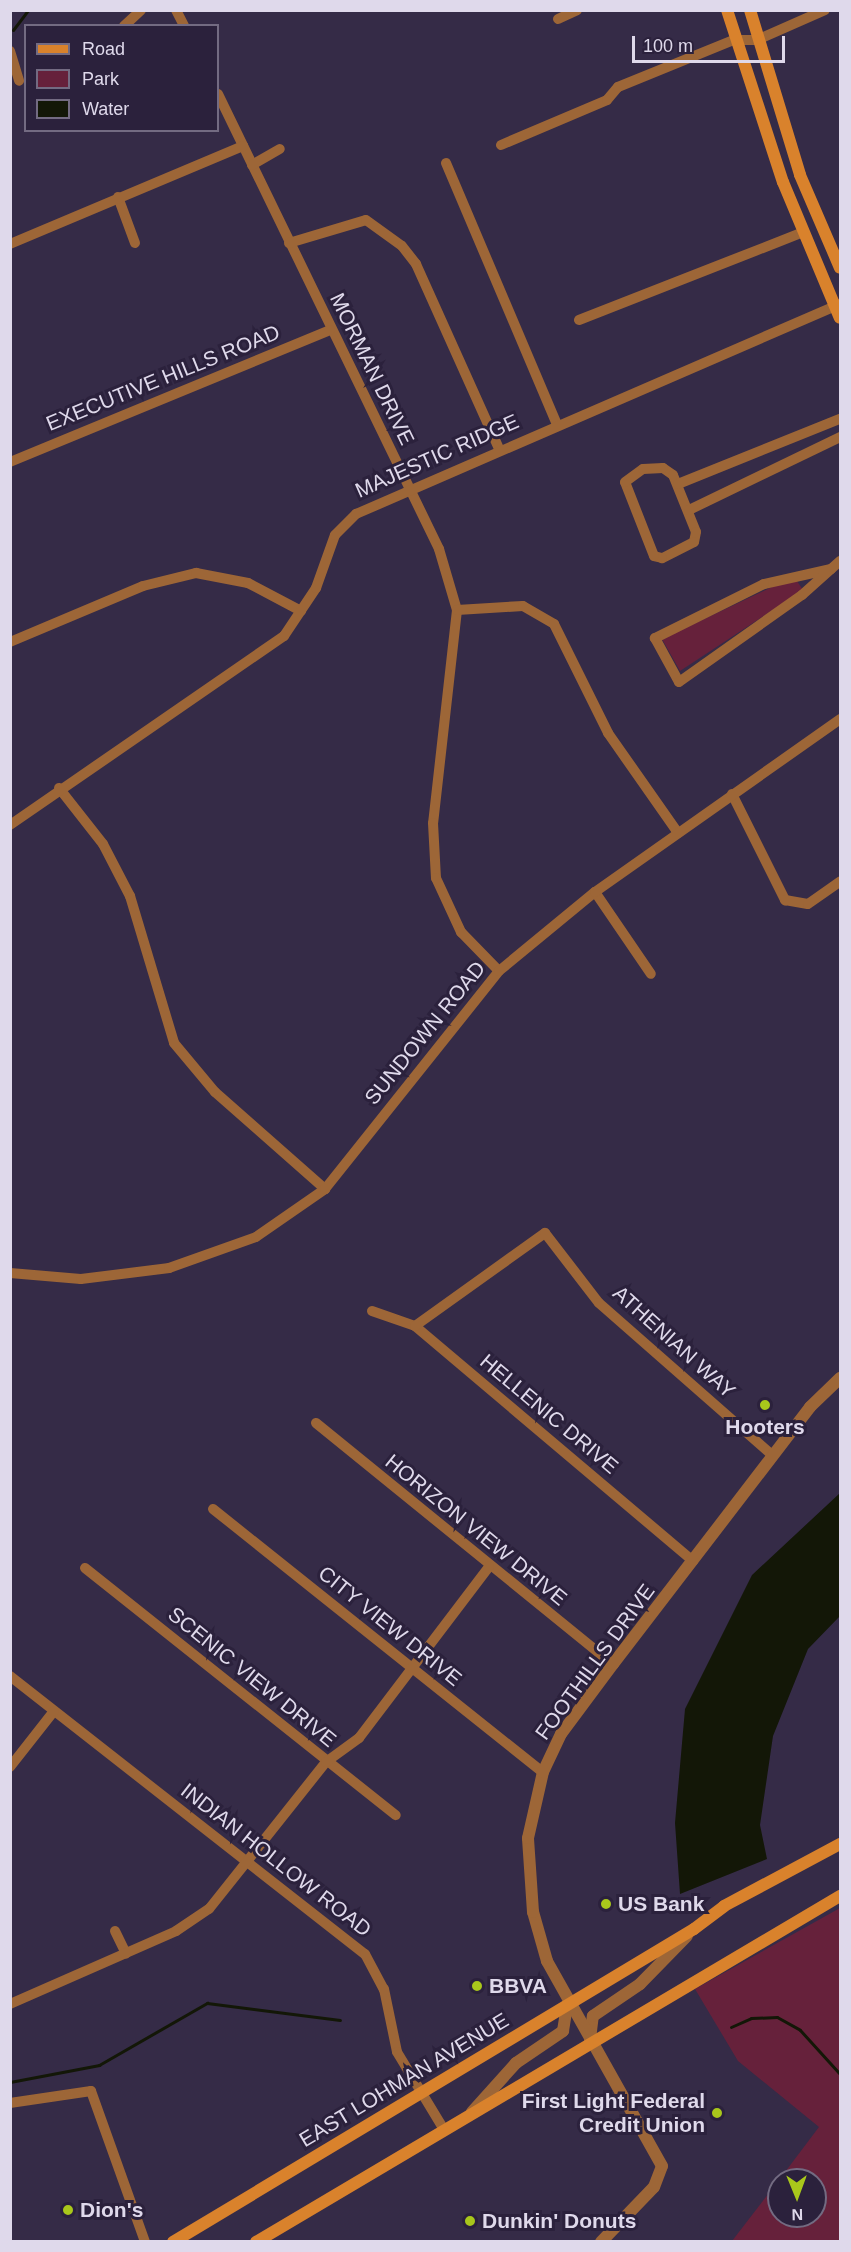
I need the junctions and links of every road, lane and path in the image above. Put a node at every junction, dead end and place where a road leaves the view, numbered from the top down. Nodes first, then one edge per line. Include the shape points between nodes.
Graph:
1 (141, 10) edge
2 (176, 10) edge
3 (577, 10) edge
4 (727, 10) edge
5 (750, 10) edge
6 (825, 10) edge
7 (558, 19) dead end
8 (126, 24) edge
9 (183, 24) edge
10 (734, 40) junction
11 (757, 40) junction
12 (10, 51) edge
13 (18, 82) edge
14 (219, 96) edge
15 (501, 145) dead end
16 (243, 146) junction
17 (280, 149) dead end
18 (446, 163) dead end
19 (252, 165) junction
20 (118, 197) junction
21 (804, 232) junction
22 (135, 243) dead end
23 (289, 243) junction
24 (10, 244) edge
25 (840, 268) edge
26 (839, 310) edge
27 (579, 320) dead end
28 (330, 330) junction
29 (840, 418) edge
30 (557, 424) junction
31 (840, 437) edge
32 (499, 449) junction
33 (10, 462) edge
34 (678, 484) junction
35 (409, 487) junction
36 (689, 510) junction
37 (840, 561) edge
38 (831, 569) junction
39 (457, 610) junction
40 (301, 611) junction
41 (10, 642) edge
42 (840, 719) edge
43 (59, 788) junction
44 (732, 794) junction
45 (10, 825) edge
46 (678, 833) junction
47 (840, 882) edge
48 (595, 892) junction
49 (499, 971) junction
50 (651, 974) dead end
51 (325, 1189) junction
52 (10, 1273) edge
53 (372, 1311) dead end
54 (415, 1326) junction
55 (840, 1378) edge
56 (316, 1424) dead end
57 (772, 1455) junction
58 (213, 1509) dead end
59 (693, 1561) junction
60 (489, 1567) junction
61 (85, 1569) dead end
62 (613, 1664) junction
63 (413, 1671) junction
64 (10, 1676) edge
65 (54, 1710) junction
66 (326, 1762) junction
67 (10, 1767) edge
68 (543, 1772) junction
69 (396, 1815) dead end
70 (840, 1844) edge
71 (248, 1862) junction
72 (840, 1896) edge
73 (694, 1929) junction
74 (115, 1931) dead end
75 (126, 1954) junction
76 (10, 2004) edge
77 (567, 2005) junction
78 (591, 2041) junction
79 (419, 2093) junction
80 (10, 2103) edge
81 (471, 2113) junction
82 (443, 2128) junction
83 (145, 2241) edge
84 (173, 2241) edge
85 (256, 2241) edge
86 (601, 2241) edge

1 - 8 street
2 - 9 street
3 - 7 street
4 - 10 main road
5 - 11 main road
6 - 11 street
10 - 11 street
10 - 15 street via 618,87 607,100
10 - 21 main road
11 - 25 main road via 800,175
12 - 13 street
14 - 16 street, MORMAN DRIVE
16 - 19 street, MORMAN DRIVE
16 - 20 street
17 - 19 street
18 - 30 street
19 - 23 street, MORMAN DRIVE
20 - 22 street
20 - 24 street
21 - 26 main road
21 - 27 street
23 - 28 street, MORMAN DRIVE
23 - 32 street via 366,220 402,246 416,264
26 - 30 street, MAJESTIC RIDGE
28 - 33 street, EXECUTIVE HILLS ROAD
28 - 35 street, MORMAN DRIVE
29 - 34 street
30 - 32 street, MAJESTIC RIDGE
31 - 36 street
32 - 35 street, MAJESTIC RIDGE
34 - 36 street
34 - 36 street via 663,468 643,469 625,482 626,496 654,556 662,558 694,542
35 - 39 street, MORMAN DRIVE via 439,549
35 - 40 street, MAJESTIC RIDGE via 356,514 335,536
37 - 38 street
38 - 38 street via 802,595 678,682 655,638 764,584
39 - 46 street via 523,606 554,624 608,734
39 - 49 street, MORMAN DRIVE via 433,823 436,878 461,933
40 - 41 street via 248,583 196,573 143,586
40 - 43 street, MAJESTIC RIDGE via 284,636 263,653
42 - 44 street, SUNDOWN ROAD
43 - 45 street, MAJESTIC RIDGE
43 - 51 street via 103,844 130,896 174,1043 215,1092
44 - 46 street, SUNDOWN ROAD
44 - 47 street via 785,900 808,904
46 - 48 street, SUNDOWN ROAD
48 - 49 street, SUNDOWN ROAD
48 - 50 street
49 - 51 street, SUNDOWN ROAD
51 - 52 street, SUNDOWN ROAD via 256,1237 169,1268 81,1279
53 - 54 street, HELLENIC DRIVE
54 - 57 street, ATHENIAN WAY via 545,1233 599,1304
54 - 59 street, HELLENIC DRIVE
55 - 57 street, FOOTHILLS DRIVE
56 - 60 street, HORIZON VIEW DRIVE
57 - 59 street, FOOTHILLS DRIVE
58 - 63 street, CITY VIEW DRIVE
59 - 62 street, FOOTHILLS DRIVE
60 - 62 street, HORIZON VIEW DRIVE
60 - 63 street
61 - 66 street, SCENIC VIEW DRIVE
62 - 68 street, FOOTHILLS DRIVE via 561,1734
63 - 66 street via 359,1738
63 - 68 street, CITY VIEW DRIVE
64 - 65 street, INDIAN HOLLOW ROAD
65 - 67 street
65 - 71 street, INDIAN HOLLOW ROAD
66 - 69 street, SCENIC VIEW DRIVE
66 - 71 street
68 - 77 street, FOOTHILLS DRIVE via 528,1838 533,1912
70 - 73 main road, EAST LOHMAN AVENUE via 724,1906
71 - 75 street via 203,1914
71 - 79 street, INDIAN HOLLOW ROAD via 369,1959 384,1989 397,2052
72 - 78 main road
73 - 77 main road, EAST LOHMAN AVENUE
73 - 78 street via 640,1984 593,2016
74 - 75 street
75 - 76 street
77 - 78 street, FOOTHILLS DRIVE
77 - 79 main road, EAST LOHMAN AVENUE
77 - 81 street via 563,2031 516,2063
78 - 81 main road
78 - 86 street, FOOTHILLS DRIVE via 667,2172
79 - 82 street, INDIAN HOLLOW ROAD
79 - 84 main road, EAST LOHMAN AVENUE
80 - 83 street via 91,2091
81 - 82 main road
82 - 85 main road

